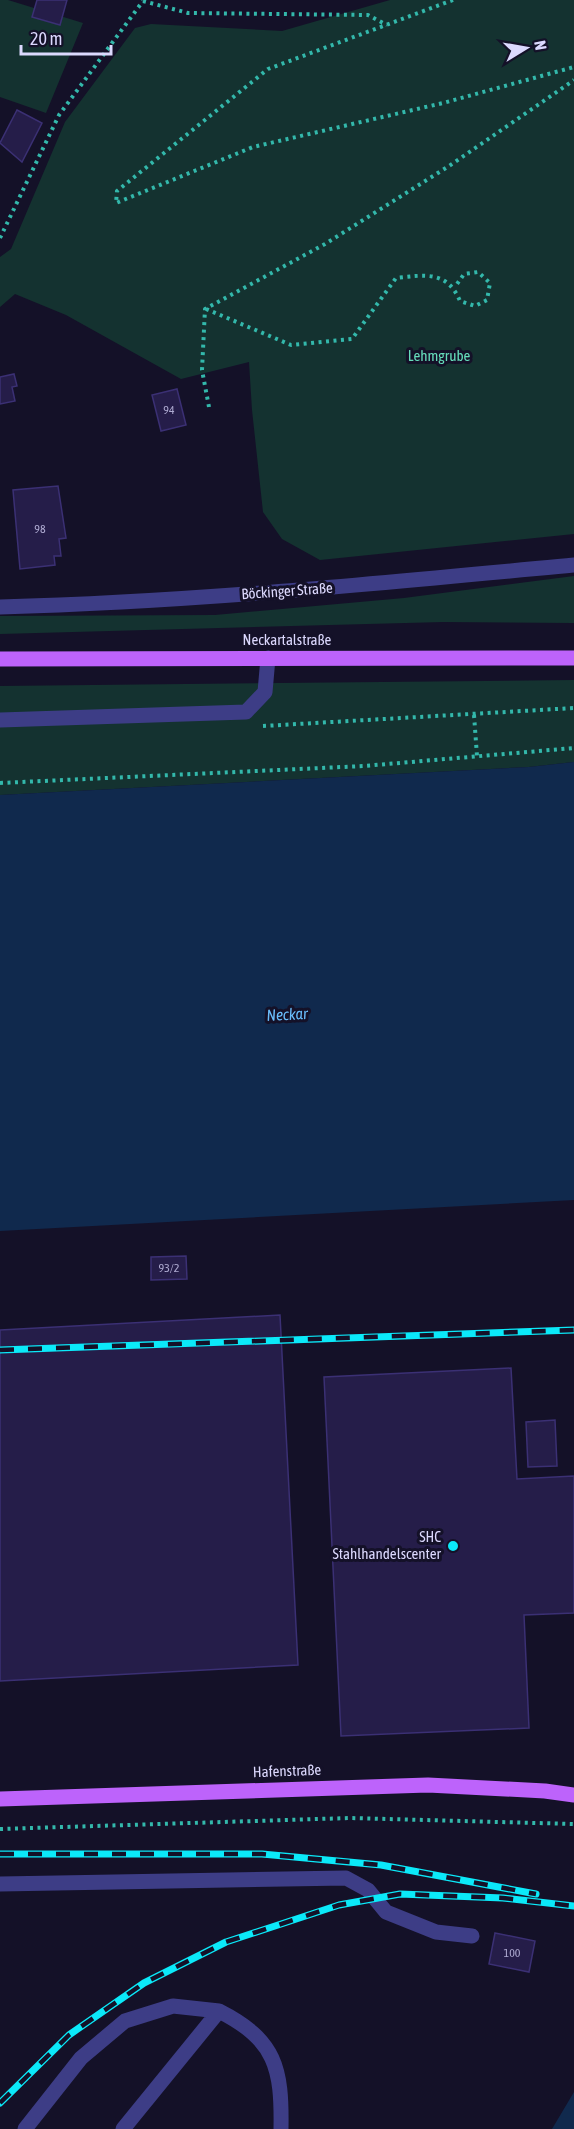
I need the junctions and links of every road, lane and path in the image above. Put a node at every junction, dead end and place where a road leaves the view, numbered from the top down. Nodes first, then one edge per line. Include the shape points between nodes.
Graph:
1 (142, 0) edge
2 (453, 0) edge
3 (387, 25) junction
4 (574, 67) edge
5 (574, 80) edge
6 (0, 238) edge
7 (455, 287) junction
8 (206, 309) junction
9 (209, 407) dead end
10 (574, 565) edge
11 (0, 607) edge
12 (268, 658) junction
13 (574, 658) edge
14 (0, 659) edge
15 (574, 708) edge
16 (474, 715) junction
17 (0, 720) edge
18 (261, 726) dead end
19 (574, 748) edge
20 (477, 756) junction
21 (0, 783) edge
22 (574, 1795) edge
23 (0, 1799) edge
24 (574, 1824) edge
25 (0, 1829) edge
26 (0, 1884) edge
27 (472, 1936) dead end
28 (219, 2012) junction
29 (25, 2129) edge
30 (123, 2129) edge
31 (281, 2129) edge

1 - 3 path via 188,13 368,15
1 - 6 path via 59,115
2 - 3 path
3 - 4 path via 268,69 117,191 116,203 253,147 443,103
5 - 8 path via 449,166 334,238
7 - 7 path via 460,301 475,306 487,300 490,283 478,272 464,274
7 - 8 path via 429,274 396,278 352,339 291,345
8 - 9 path via 202,370
10 - 11 street, Böckinger Straße via 308,590
12 - 13 main road, Neckartalstraße
12 - 14 main road, Neckartalstraße
12 - 17 street via 265,692 246,712
15 - 16 path
16 - 18 path
16 - 20 path
19 - 20 path
20 - 21 path via 364,766
22 - 23 main road, Hafenstraße via 428,1785
24 - 25 path via 350,1818
26 - 27 street via 346,1878 368,1890 386,1912 436,1932
28 - 29 street via 173,2006 125,2021 81,2058
28 - 30 street
28 - 31 street via 247,2025 272,2055 281,2087

